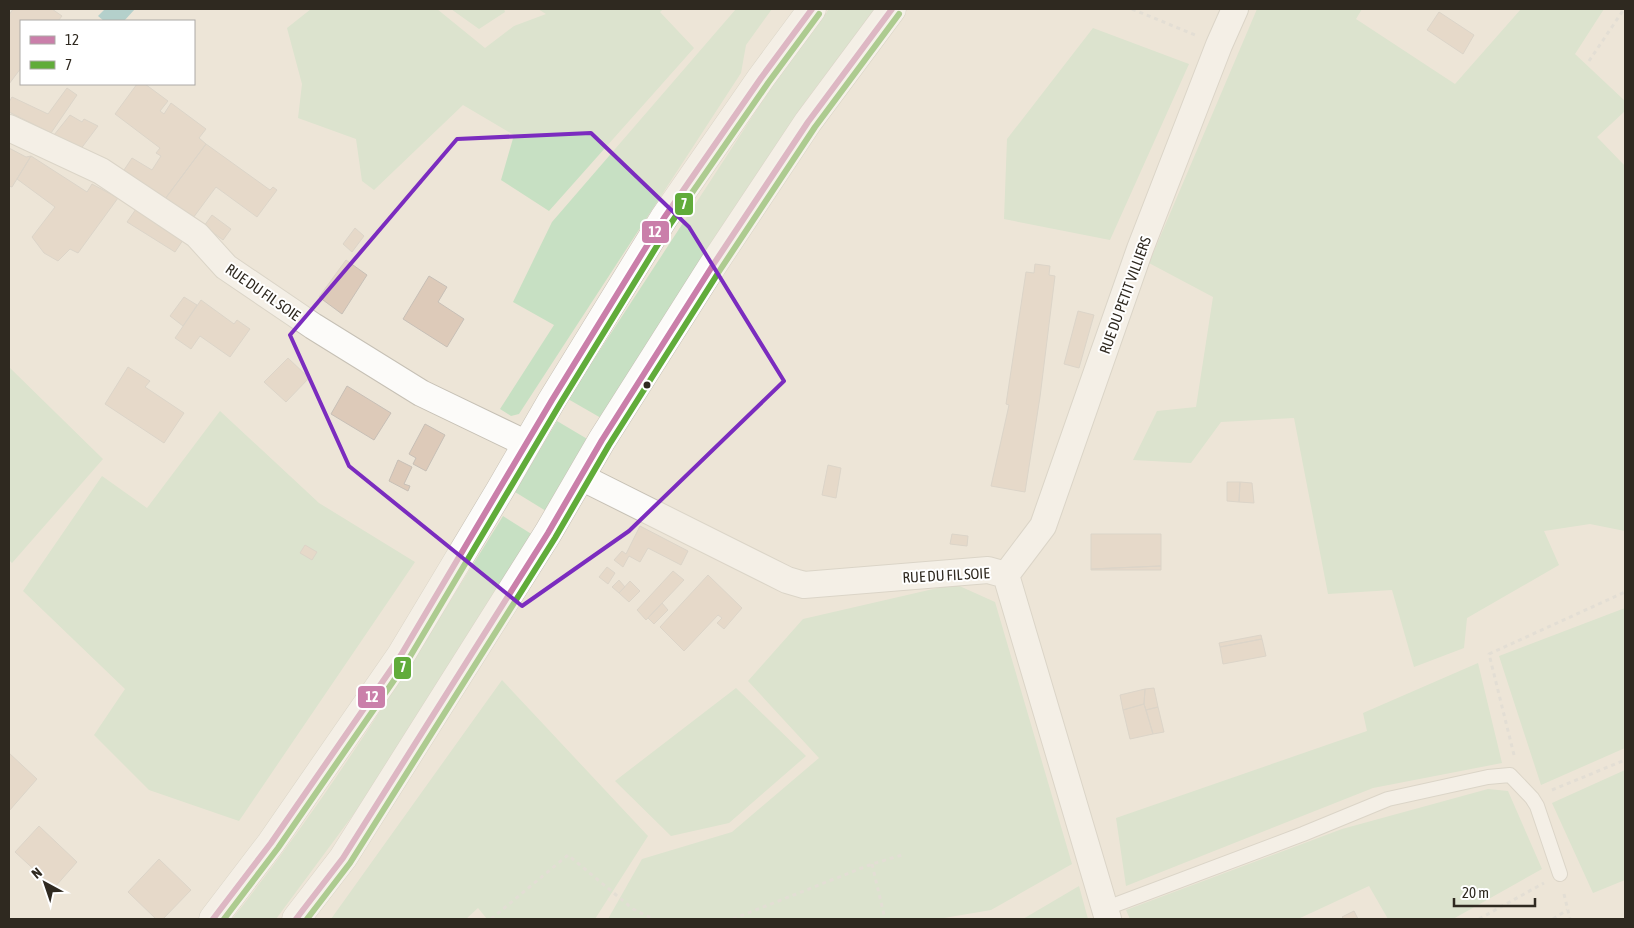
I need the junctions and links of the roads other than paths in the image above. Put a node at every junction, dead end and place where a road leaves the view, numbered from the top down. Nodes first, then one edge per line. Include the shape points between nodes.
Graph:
1 (812, 9) edge
2 (892, 9) edge
3 (1234, 9) edge
4 (9, 128) edge
5 (527, 444) junction
6 (581, 477) junction
7 (1006, 575) junction
8 (1560, 874) road end
9 (1106, 914) edge
10 (213, 919) edge
11 (296, 919) edge

1 - 5 main road via 664,218
2 - 6 main road via 808,122 713,265
3 - 7 street, RUE DU PETIT VILLIERS via 1140,249 1043,526
4 - 5 street, RUE DU FIL SOIE via 101,172 197,235 226,268 421,393
5 - 10 main road via 401,655 271,843
6 - 7 street, RUE DU FIL SOIE via 778,576 804,585 988,570
6 - 11 main road via 344,858
7 - 9 street, RUE DU FIL SOIE
8 - 9 lane via 1537,806 1510,775 1388,799

